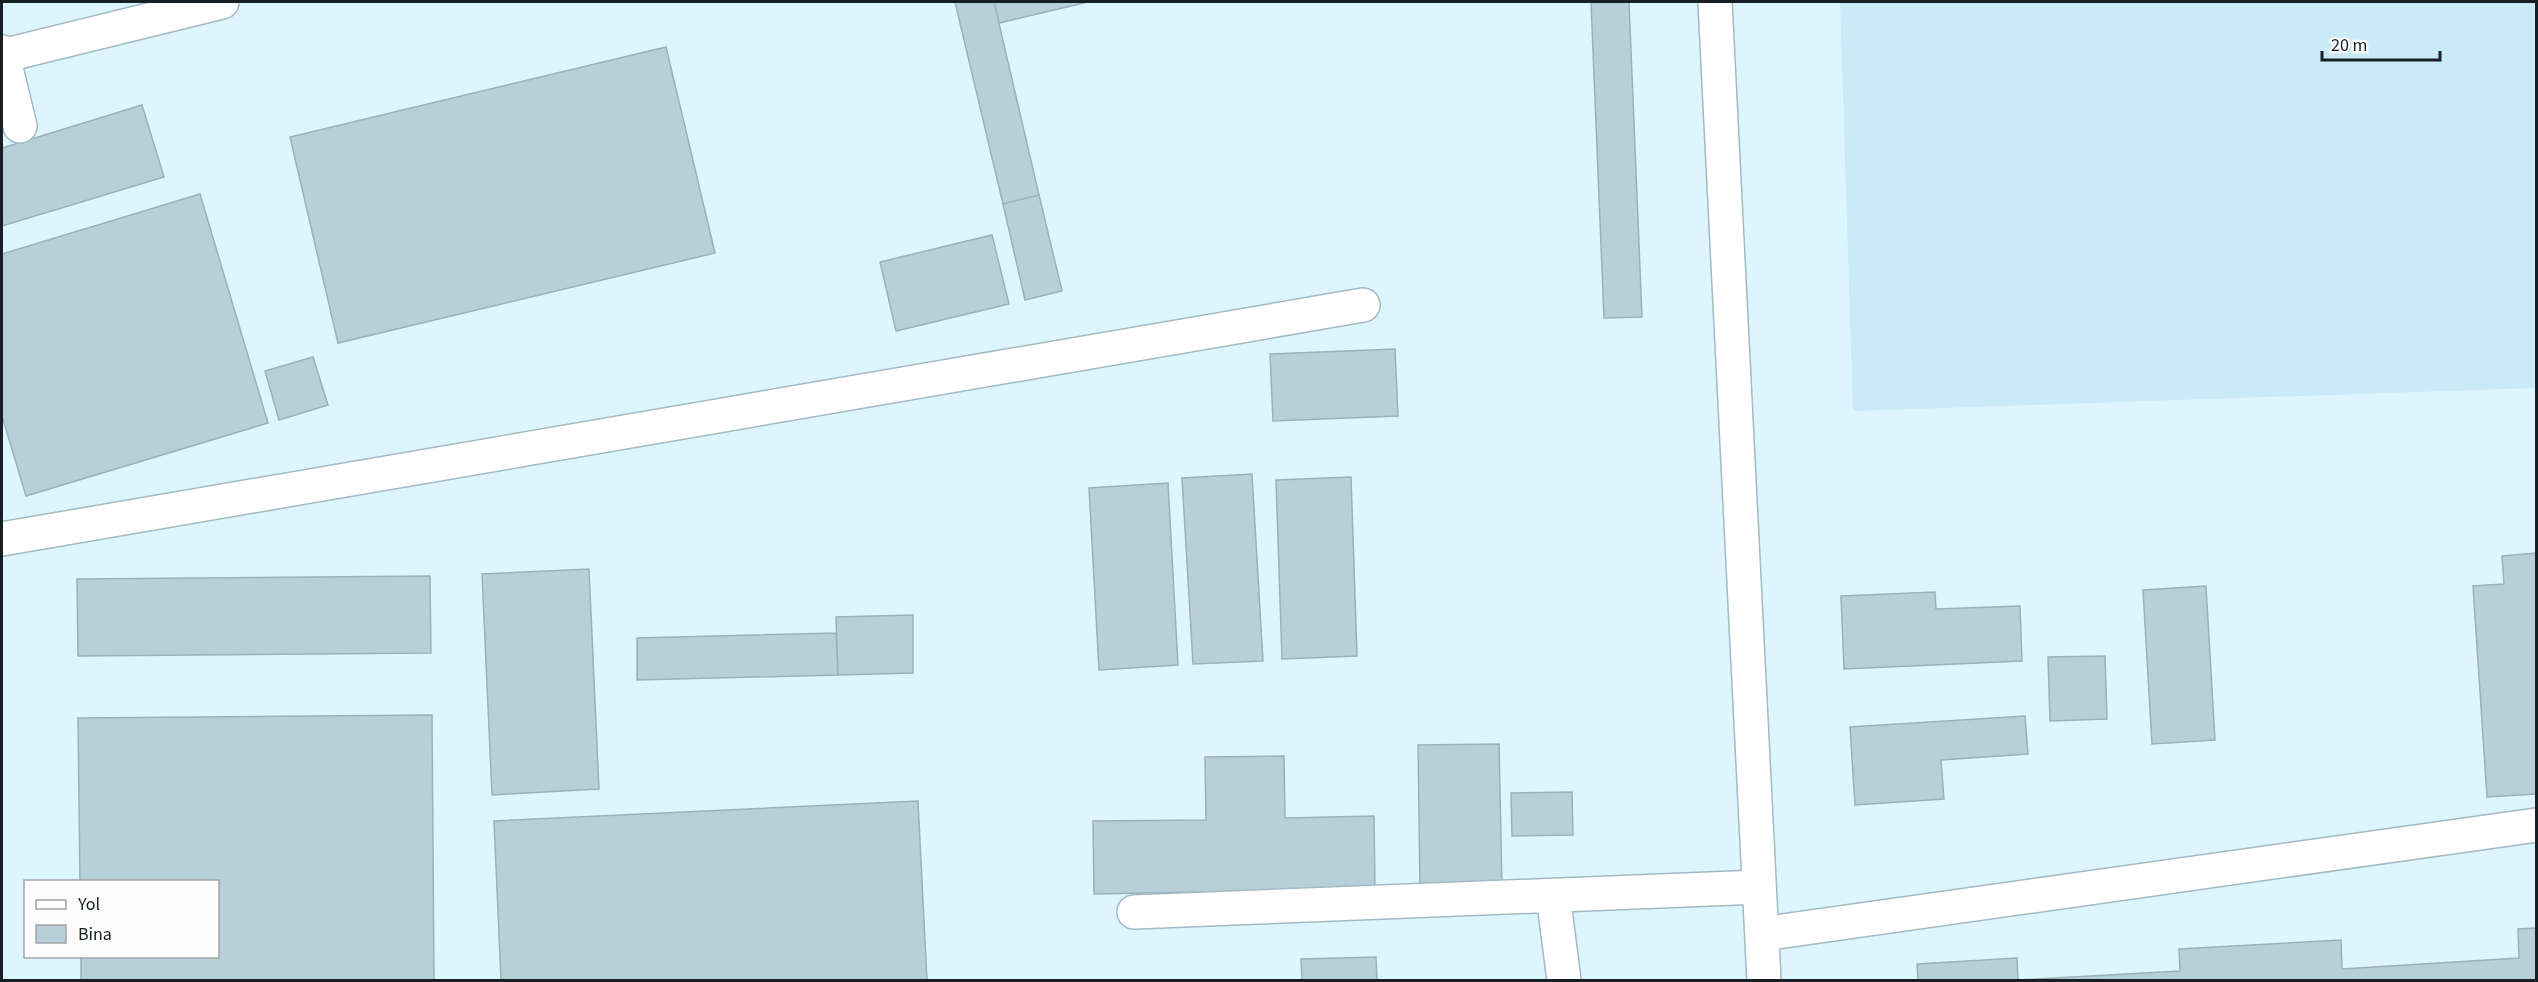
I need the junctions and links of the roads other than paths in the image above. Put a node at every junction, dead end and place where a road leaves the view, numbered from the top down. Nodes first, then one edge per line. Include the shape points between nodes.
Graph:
1 (222, 2) edge
2 (1715, 2) edge
3 (2, 54) edge
4 (20, 126) dead end
5 (1363, 305) dead end
6 (2, 539) edge
7 (2536, 825) edge
8 (1759, 887) junction
9 (1553, 895) junction
10 (1134, 912) dead end
11 (1762, 934) junction
12 (1564, 981) edge
13 (1764, 981) edge

1 - 3 street
2 - 8 street
3 - 4 street
5 - 6 street
7 - 11 street
8 - 9 street
8 - 11 street
9 - 10 street
9 - 12 street
11 - 13 street

